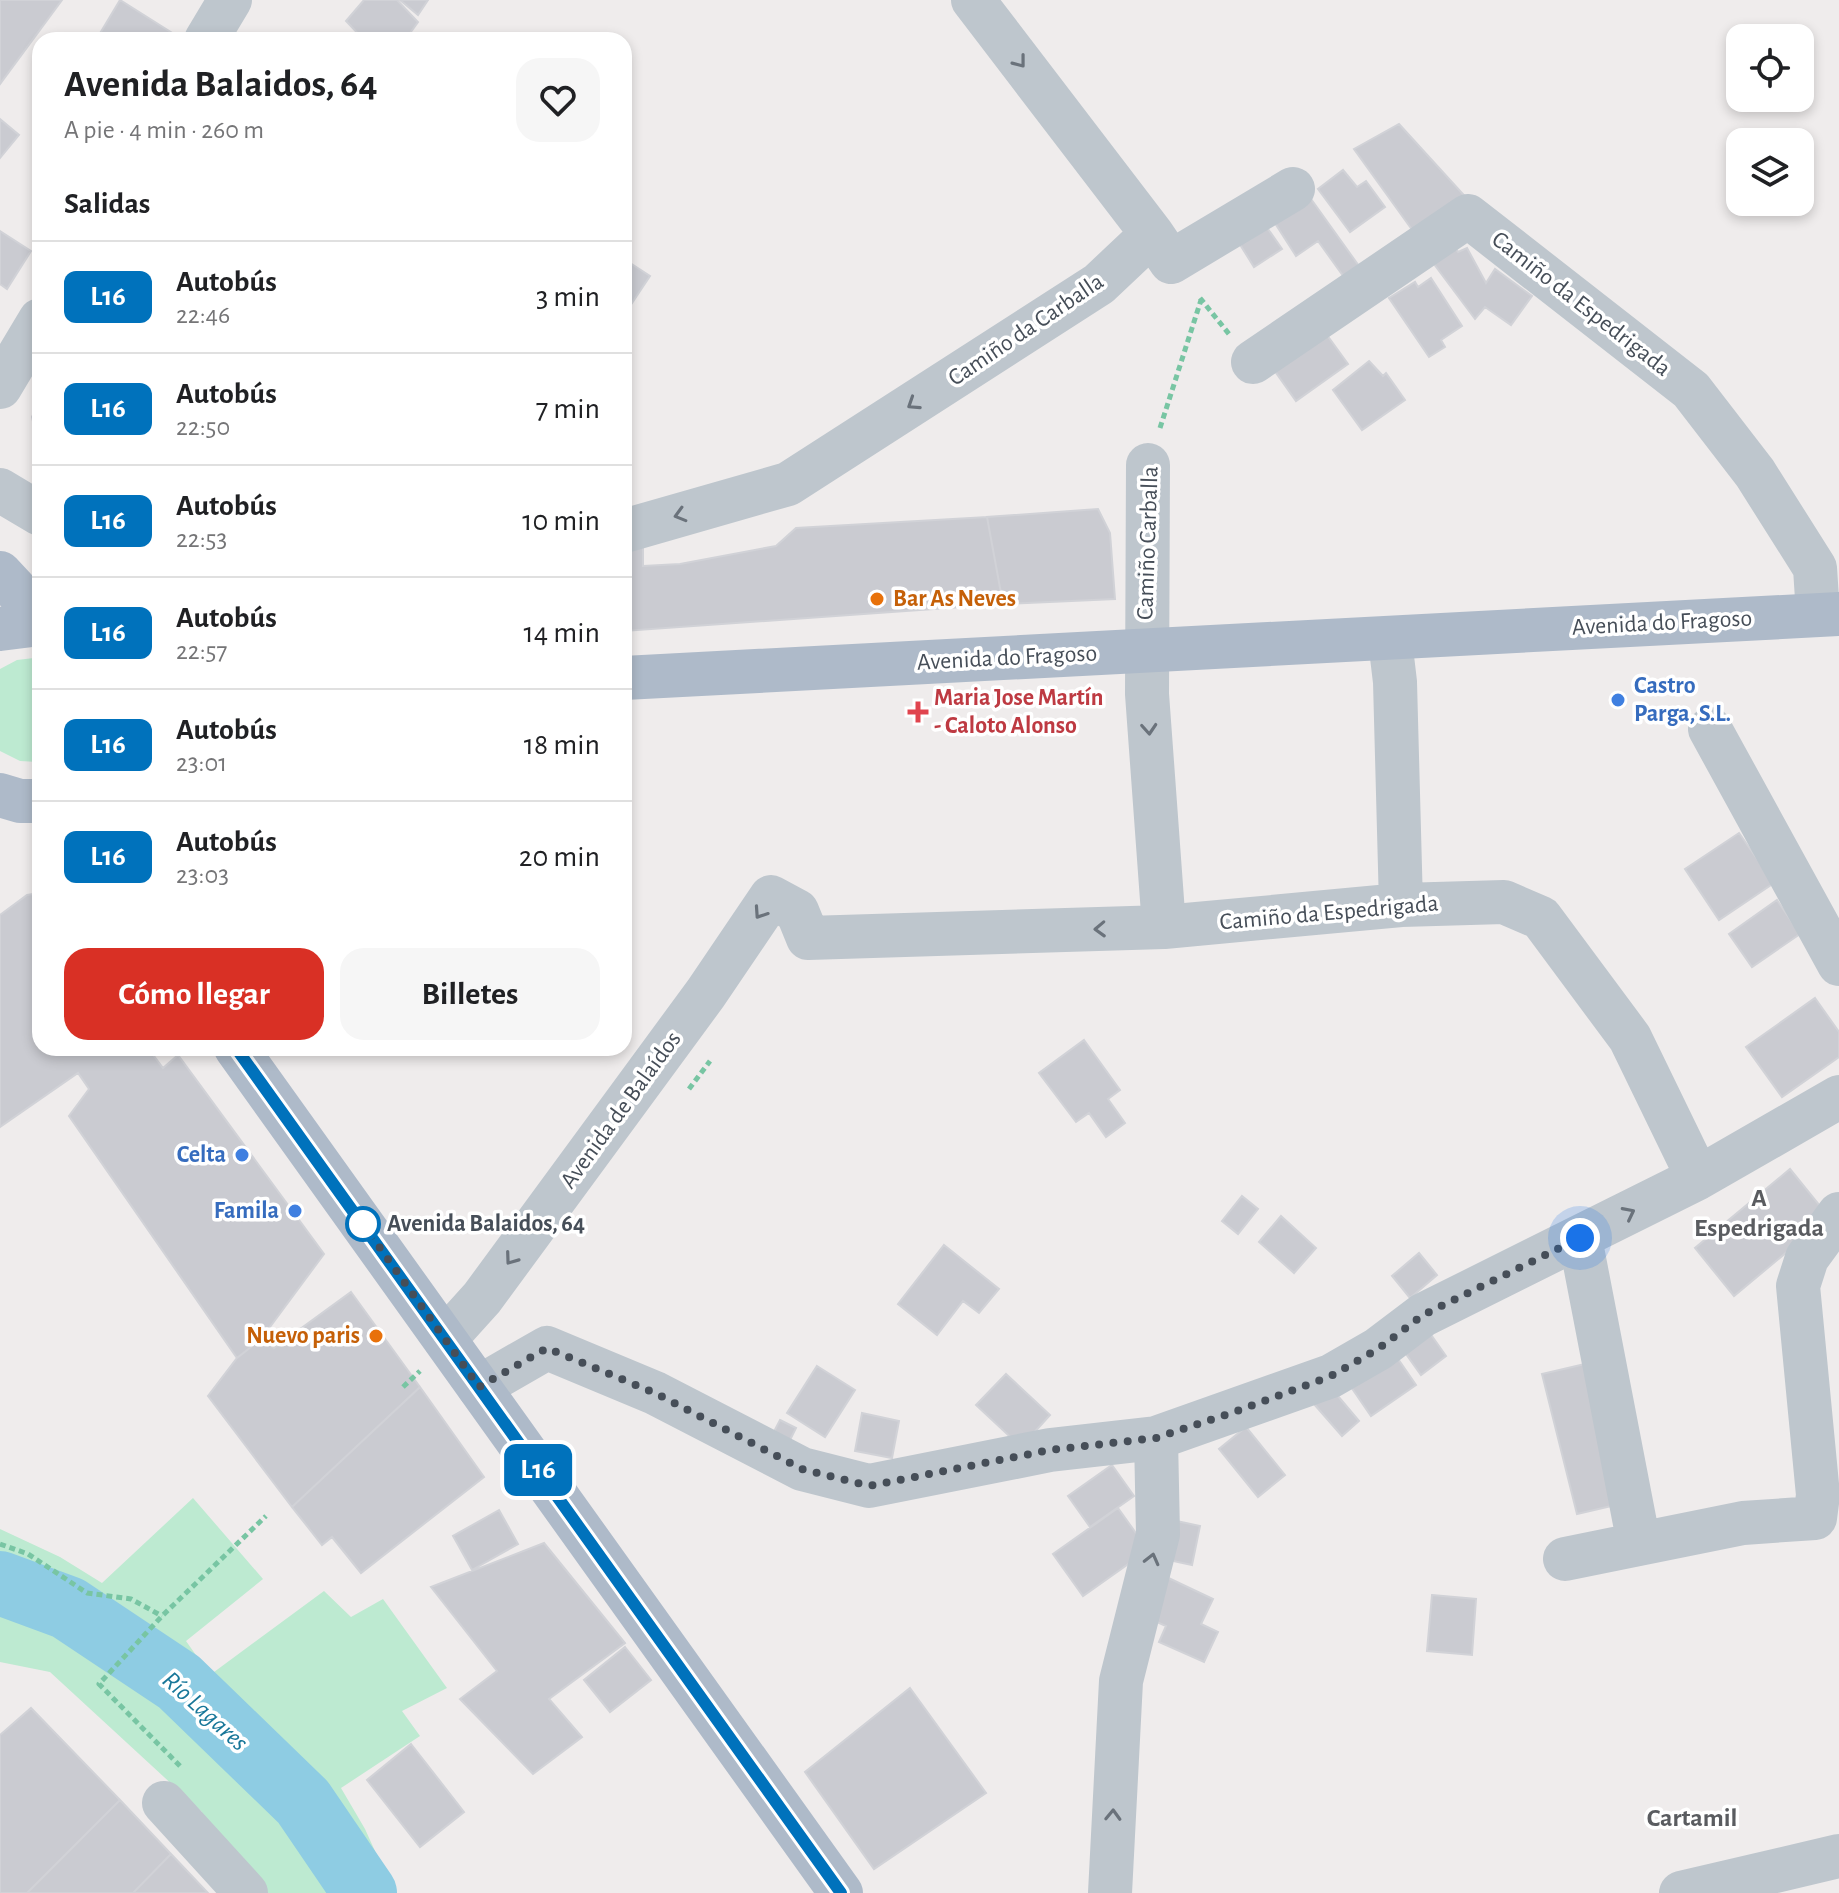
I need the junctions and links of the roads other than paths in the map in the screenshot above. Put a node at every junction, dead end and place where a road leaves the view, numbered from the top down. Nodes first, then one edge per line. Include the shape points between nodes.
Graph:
1 (973, 0) edge
2 (226, 1) edge
3 (210, 32) edge
4 (1293, 189) dead end
5 (1162, 248) junction
6 (32, 333) edge
7 (1253, 362) dead end
8 (0, 387) edge
9 (1148, 465) road end
10 (0, 490) edge
11 (32, 509) edge
12 (632, 529) edge
13 (0, 573) edge
14 (32, 607) edge
15 (1829, 614) edge
16 (32, 625) edge
17 (0, 629) edge
18 (1390, 640) junction
19 (1146, 651) junction
20 (632, 678) edge
21 (1710, 729) dead end
22 (0, 795) edge
23 (32, 801) edge
24 (1401, 905) junction
25 (1164, 927) junction
26 (808, 938) joint
27 (1839, 964) edge
28 (242, 1056) edge
29 (1839, 1097) edge
30 (1698, 1178) junction
31 (1839, 1214) edge
32 (1580, 1238) junction
33 (445, 1339) junction
34 (479, 1387) junction
35 (1156, 1438) junction
36 (1827, 1524) edge
37 (1639, 1544) junction
38 (1565, 1559) dead end
39 (164, 1803) dead end
40 (1839, 1856) edge
41 (246, 1893) edge
42 (841, 1893) edge
43 (1110, 1893) edge
44 (1681, 1893) edge

1 -> 5 street
2 - 3 street
4 - 5 street, Camiño da Carballa
5 -> 12 street, Camiño da Carballa via 788,484
6 - 8 street
7 - 15 street, Camiño da Espedrigada via 1468,216 1691,390 1755,473 1815,568
9 - 19 street, Camiño Carballa
10 - 11 street
13 - 14 main road
15 - 18 main road, Avenida do Fragoso
16 - 17 main road
18 - 19 main road, Avenida do Fragoso
18 - 24 street
19 - 20 main road, Avenida do Fragoso
19 -> 25 street, Camiño Carballa
21 - 27 street
22 - 23 main road
24 - 25 street, Camiño da Espedrigada
24 - 30 street, Camiño da Espedrigada via 1504,902 1541,918 1630,1038
25 -> 26 street, Camiño da Espedrigada
26 -> 33 street, Avenida de Balaídos via 797,911 771,897 482,1298
28 - 33 main road
29 - 30 street
32 -> 30 street
31 - 36 street via 1807,1258 1798,1286 1818,1495
32 - 35 street via 1423,1315 1331,1376
32 - 37 street
33 - 34 main road
34 - 35 street via 547,1348 655,1393 802,1469 869,1486 1050,1450
34 - 42 main road
43 -> 35 street via 1121,1681 1158,1534
36 - 37 street via 1743,1523
37 - 38 street
39 - 41 street
40 - 44 street

